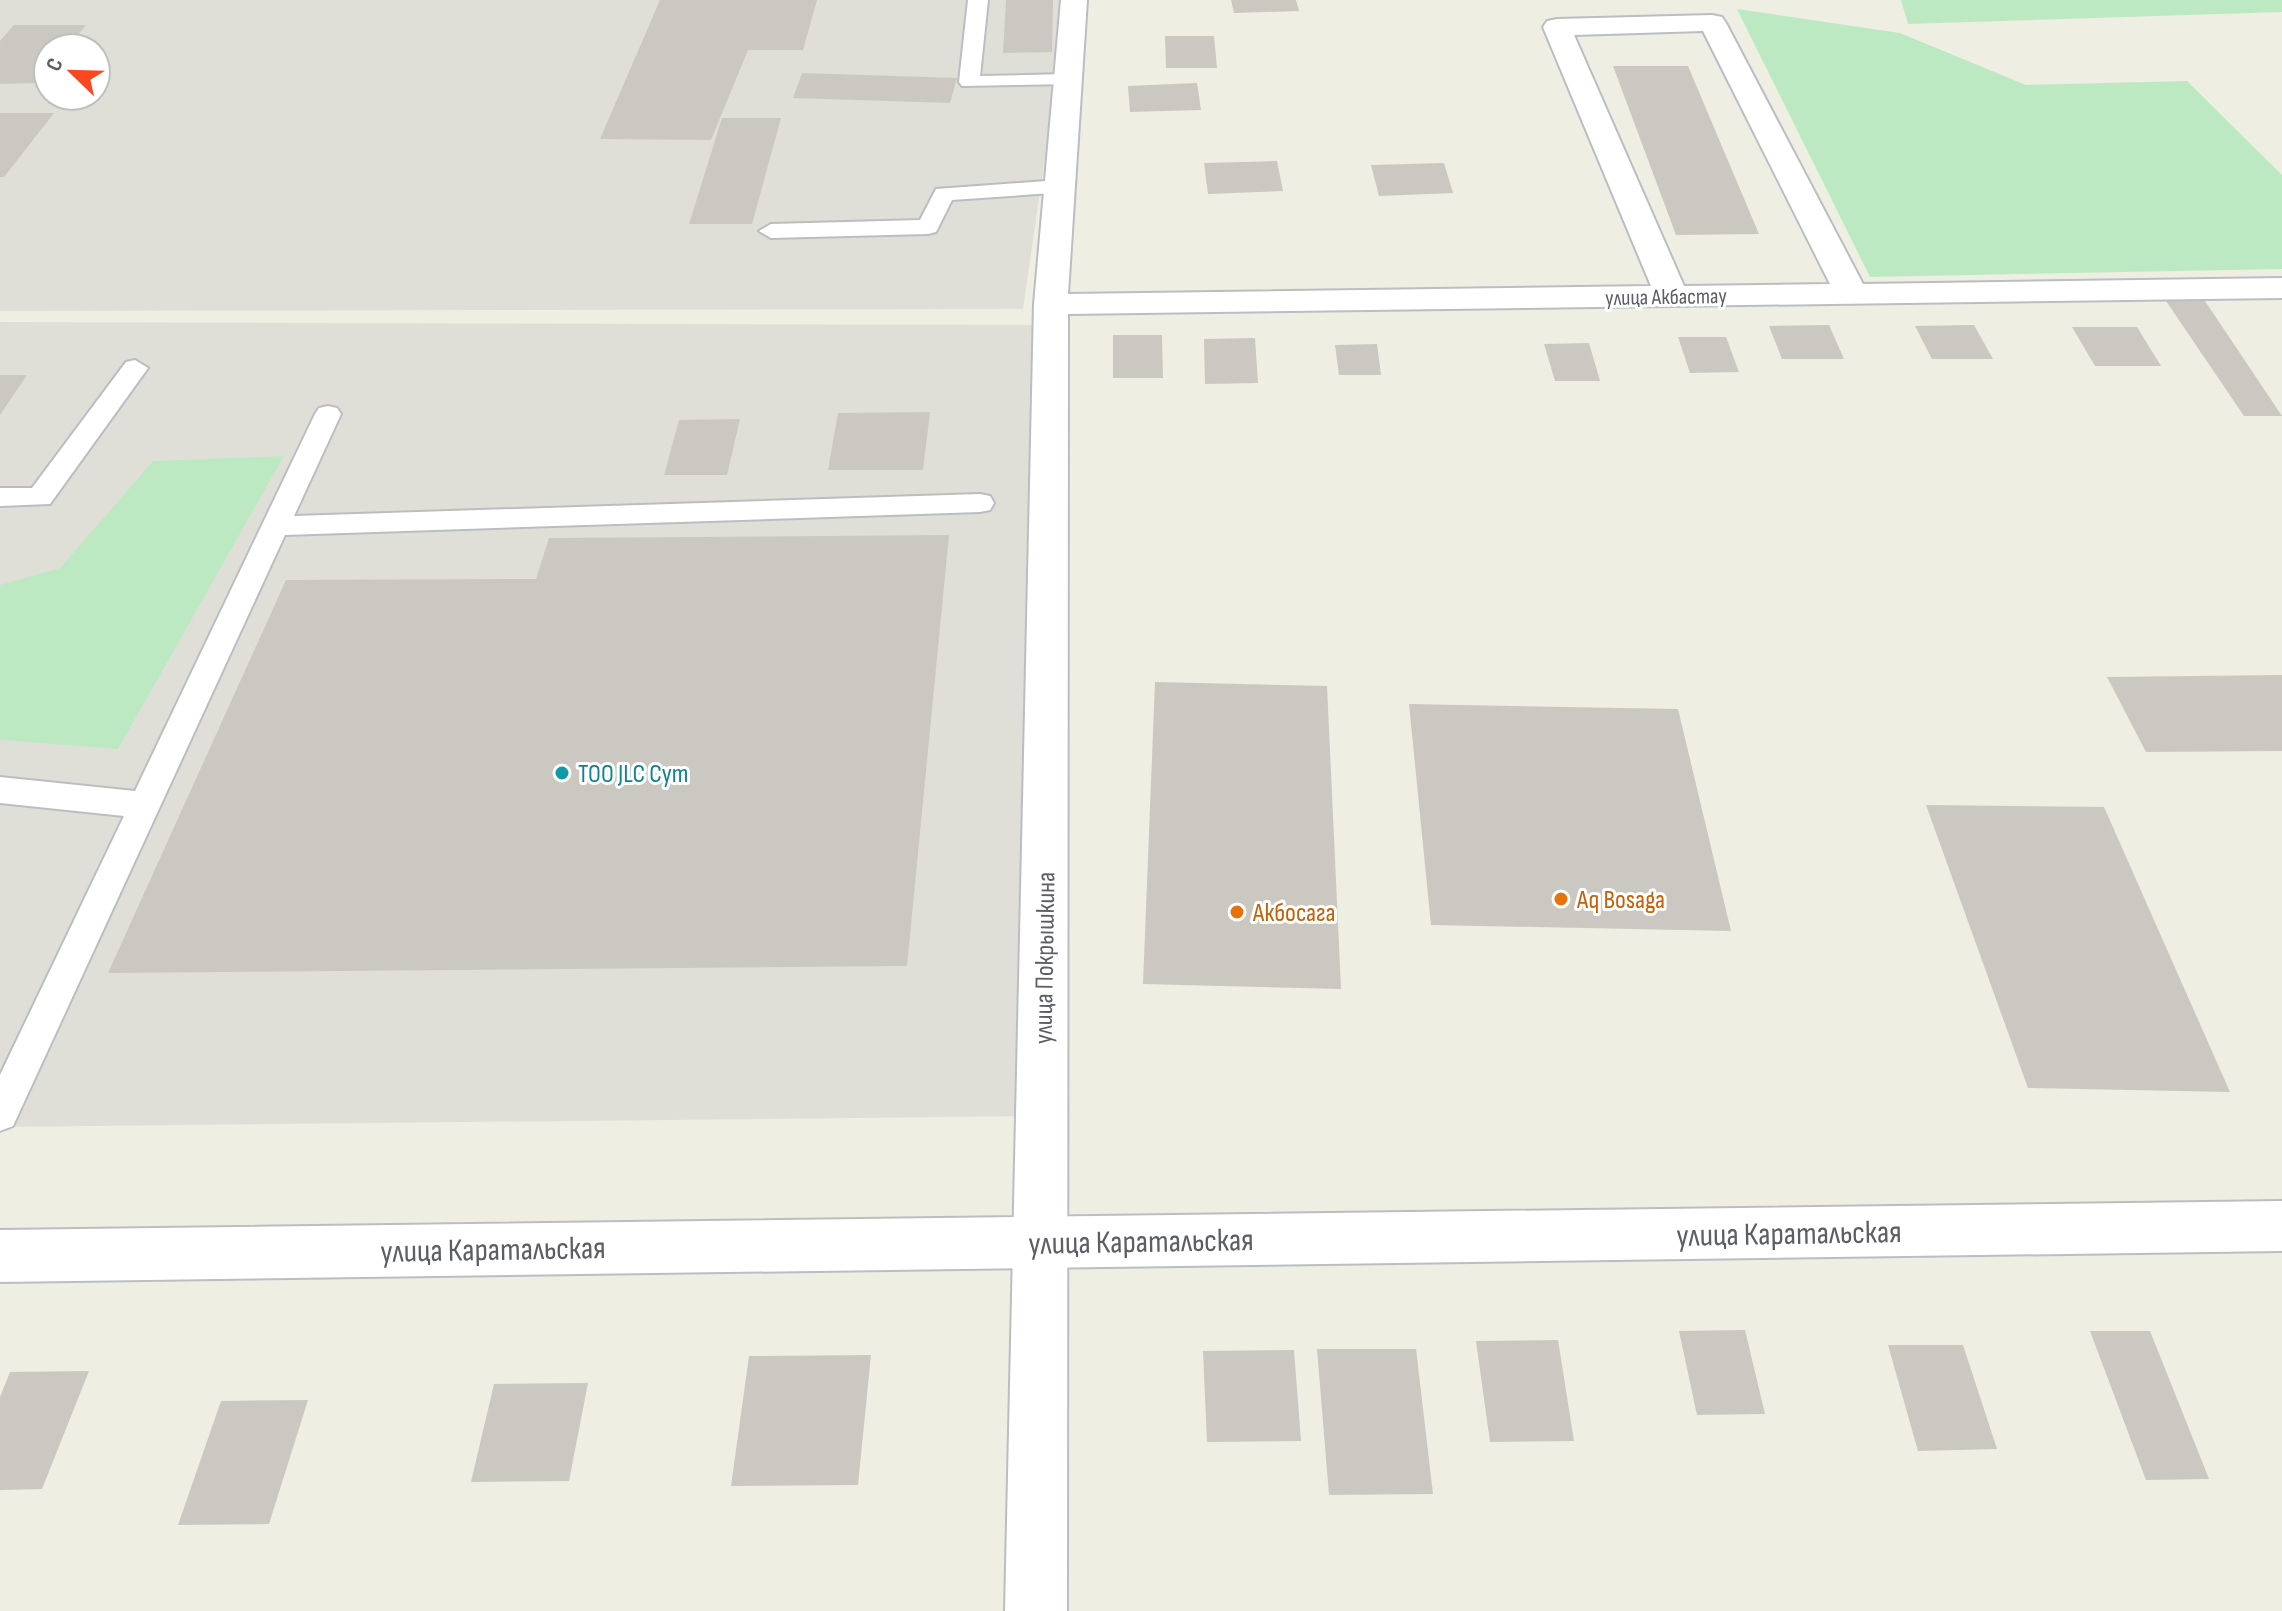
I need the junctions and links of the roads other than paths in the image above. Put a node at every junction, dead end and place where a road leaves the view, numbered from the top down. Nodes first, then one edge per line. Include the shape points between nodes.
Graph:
1 (978, 0) edge
2 (1074, 0) edge
3 (1067, 80) junction
4 (1059, 187) junction
5 (771, 231) dead end
6 (2282, 288) edge
7 (1852, 294) junction
8 (1672, 296) junction
9 (1051, 304) junction
10 (135, 368) dead end
11 (328, 414) dead end
12 (0, 497) edge
13 (980, 503) dead end
14 (276, 526) junction
15 (0, 790) edge
16 (145, 805) junction
17 (0, 1114) edge
18 (2282, 1226) edge
19 (1042, 1243) junction
20 (0, 1256) edge
21 (1036, 1611) edge

1 - 3 lane via 969,82
2 - 3 street, улица Покрышкина
3 - 4 street, улица Покрышкина
4 - 5 lane via 944,194 928,227
4 - 9 street, улица Покрышкина
6 - 7 street, улица Акбастау
7 - 8 street, улица Акбастау
7 - 8 street via 1712,23 1557,27
8 - 9 street, улица Акбастау
9 - 19 street, улица Покрышкина
10 - 12 lane via 40,497
11 - 14 lane
13 - 14 lane
14 - 16 lane
15 - 16 lane
16 - 17 lane
18 - 19 street, улица Каратальская
19 - 20 street, улица Каратальская
19 - 21 street, улица Покрышкина

